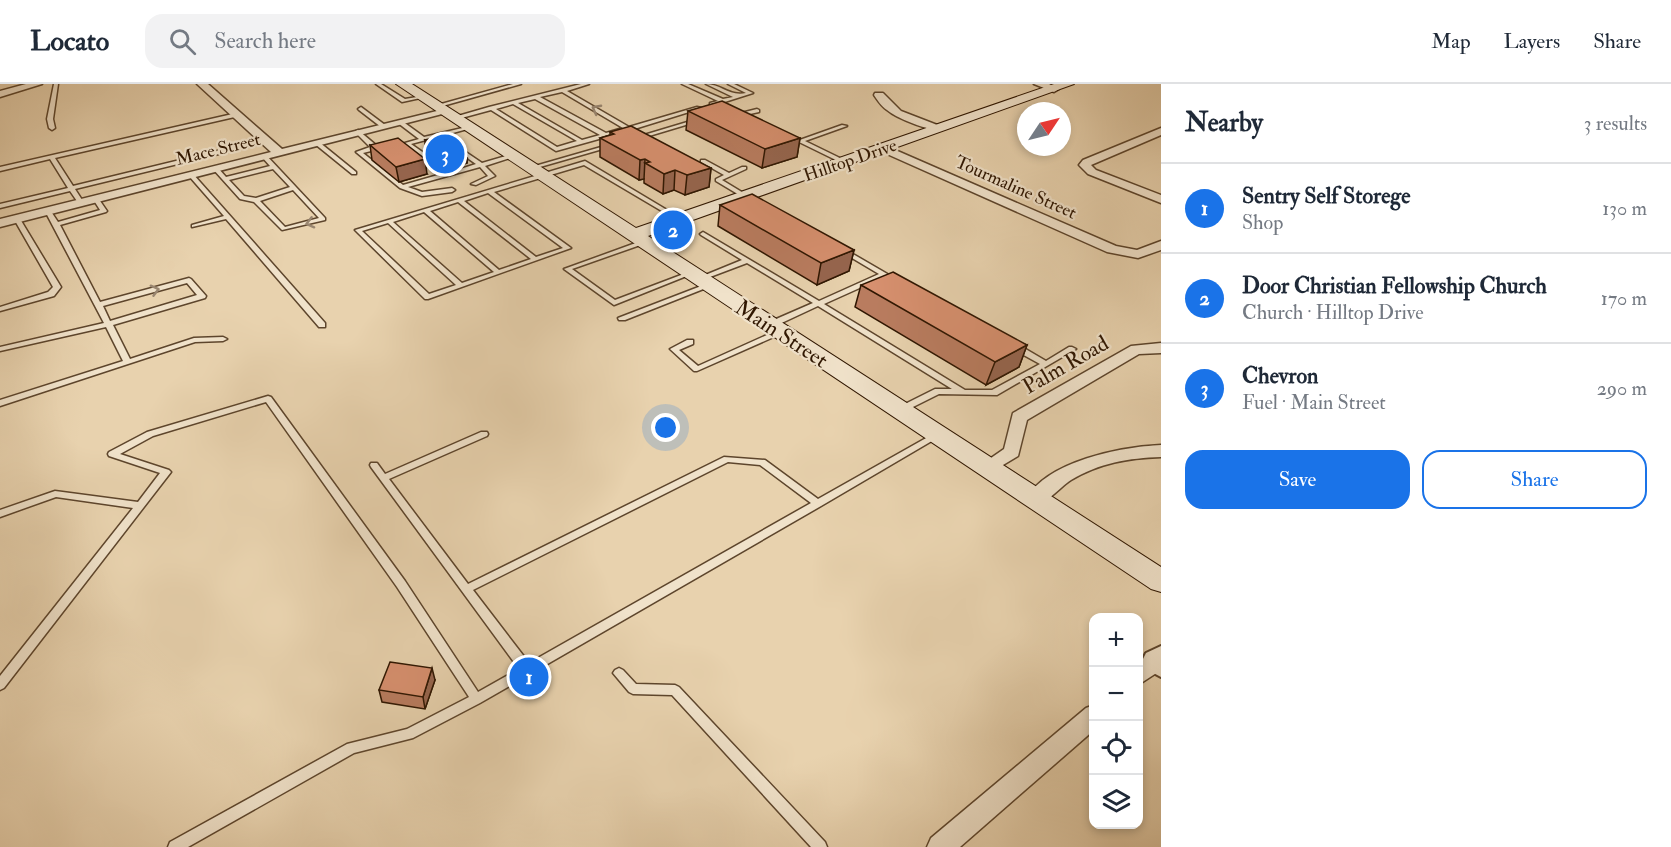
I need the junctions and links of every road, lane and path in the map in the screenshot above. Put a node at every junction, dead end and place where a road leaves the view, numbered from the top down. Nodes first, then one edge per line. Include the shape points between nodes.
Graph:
1 (37, 84) edge
2 (56, 84) edge
3 (202, 84) edge
4 (378, 84) edge
5 (519, 84) edge
6 (587, 84) edge
7 (684, 84) edge
8 (708, 84) edge
9 (730, 84) edge
10 (1054, 86) edge
11 (563, 90) junction
12 (408, 91) edge
13 (0, 94) edge
14 (879, 95) dead end
15 (536, 97) junction
16 (738, 97) junction
17 (723, 102) junction
18 (514, 103) junction
19 (491, 108) junction
20 (361, 109) dead end
21 (757, 111) dead end
22 (445, 112) junction
23 (732, 114) edge
24 (237, 116) junction
25 (705, 118) edge
26 (400, 122) junction
27 (383, 126) junction
28 (844, 126) dead end
29 (469, 127) junction
30 (52, 128) dead end
31 (629, 129) junction
32 (940, 129) junction
33 (1161, 131) edge
34 (357, 132) junction
35 (437, 135) junction
36 (605, 135) junction
37 (423, 139) junction
38 (629, 140) edge
39 (266, 141) junction
40 (582, 142) junction
41 (317, 143) junction
42 (618, 143) edge
43 (407, 144) junction
44 (398, 146) edge
45 (375, 147) junction
46 (882, 148) junction
47 (388, 149) edge
48 (279, 153) junction
49 (264, 156) junction
50 (513, 156) junction
51 (51, 157) junction
52 (703, 161) edge
53 (844, 162) junction
54 (481, 165) junction
55 (274, 167) junction
56 (744, 168) dead end
57 (0, 169) edge
58 (216, 169) junction
59 (537, 172) junction
60 (354, 173) dead end
61 (450, 174) junction
62 (191, 175) junction
63 (729, 175) junction
64 (225, 178) junction
65 (474, 183) dead end
66 (402, 187) junction
67 (294, 188) junction
68 (72, 189) junction
69 (452, 190) dead end
70 (489, 191) junction
71 (96, 199) junction
72 (750, 199) junction
73 (1161, 199) edge
74 (256, 200) junction
75 (459, 200) junction
76 (81, 202) junction
77 (0, 206) edge
78 (424, 210) junction
79 (48, 211) junction
80 (228, 217) junction
81 (17, 219) junction
82 (679, 219) junction
83 (389, 220) junction
84 (0, 223) edge
85 (56, 224) junction
86 (194, 226) dead end
87 (703, 234) dead end
88 (638, 239) junction
89 (1161, 245) edge
90 (835, 247) edge
91 (535, 259) junction
92 (747, 260) junction
93 (498, 272) junction
94 (885, 274) junction
95 (700, 279) junction
96 (461, 285) junction
97 (903, 285) edge
98 (818, 304) junction
99 (99, 305) junction
100 (0, 309) edge
101 (622, 318) dead end
102 (109, 324) junction
103 (322, 325) dead end
104 (776, 329) junction
105 (223, 339) dead end
106 (1005, 341) edge
107 (690, 342) dead end
108 (1161, 348) edge
109 (0, 349) edge
110 (1072, 349) dead end
111 (128, 362) junction
112 (1046, 364) junction
113 (963, 392) junction
114 (0, 402) edge
115 (900, 410) junction
116 (484, 434) dead end
117 (938, 435) junction
118 (1161, 451) edge
119 (374, 465) dead end
120 (987, 467) junction
121 (384, 478) junction
122 (1035, 499) junction
123 (818, 504) junction
124 (140, 506) junction
125 (0, 514) edge
126 (1161, 581) edge
127 (467, 589) junction
128 (526, 670) junction
129 (619, 673) dead end
130 (0, 685) edge
131 (476, 699) junction
132 (1089, 719) edge
133 (175, 847) edge
134 (820, 847) edge
135 (940, 847) edge

1 - 13 street
2 - 30 lane
3 - 24 street
4 - 12 lane
5 - 22 lane
6 - 11 lane
7 - 17 lane
8 - 16 lane
9 - 16 lane via 751,93
10 - 32 main road, Hilltop Drive
11 - 15 lane
31 -> 11 lane
12 - 22 main road, Main Street
14 - 32 street via 895,111
15 - 18 lane
15 - 36 lane
16 - 17 lane
17 - 31 lane
18 - 19 lane
18 - 40 lane
19 - 22 lane
19 - 40 lane via 556,149
20 - 27 lane
21 - 23 lane
22 - 26 street, Mace Street
22 - 29 main road, Main Street
24 - 39 street
24 - 51 lane
25 - 38 lane
26 - 27 street, Mace Street
26 - 37 lane
27 - 34 street, Mace Street
28 - 53 lane via 800,141
29 - 35 lane
29 - 50 main road, Main Street
31 - 36 lane
32 - 46 main road, Hilltop Drive
33 - 73 street via 1086,165 1092,172
34 - 41 street, Mace Street
34 - 45 lane
35 - 37 lane
35 - 54 lane
36 - 40 lane
37 - 43 lane
39 - 48 street
39 - 68 lane
41 - 48 street, Mace Street
41 - 60 lane
42 - 59 lane
43 - 44 lane
43 - 61 lane
45 - 47 lane via 379,151
45 - 66 lane via 359,152
46 - 53 main road, Hilltop Drive
46 - 89 street, Tourmaline Street via 1112,249 1138,254
48 - 49 street, Mace Street
49 - 55 lane
49 - 58 street, Mace Street
50 - 54 lane
50 - 59 main road, Main Street
51 - 57 lane
51 - 68 lane
52 - 63 lane
53 - 72 main road, Hilltop Drive
54 - 61 lane
54 - 65 lane via 492,176
55 - 64 lane
55 - 67 lane
56 - 63 lane
58 - 62 street, Mace Street
58 - 64 lane
59 - 70 lane
59 - 82 lane via 585,163
59 - 88 main road, Main Street
61 - 66 lane
62 - 71 street, Mace Street
62 - 80 lane
63 - 72 lane via 718,180
64 - 74 lane via 242,198
66 - 69 lane via 422,194
67 - 74 lane
67 -> 74 lane via 323,219 284,229
68 - 76 lane
68 - 77 lane
70 - 75 lane
70 - 91 lane via 568,248
71 - 76 street, Mace Street
71 - 85 lane via 104,211
72 - 82 main road, Hilltop Drive
75 - 78 lane
75 - 91 lane
76 - 79 street, Mace Street
78 - 83 lane
78 - 93 lane
79 - 81 street, Mace Street
79 - 85 lane
80 - 86 lane
80 - 103 lane
81 - 84 street, Mace Street
81 - 100 lane via 57,287 51,294
82 - 88 main road, Hilltop Drive
83 - 96 lane
83 - 96 lane via 358,230 428,297
85 - 99 lane
87 - 92 lane
88 - 95 main road, Main Street
88 - 95 lane via 567,268 614,303
90 - 94 lane
91 - 93 lane
92 - 95 lane
92 - 98 lane
93 - 96 lane
94 - 97 lane
94 - 98 lane
95 - 101 lane
95 - 104 main road, Main Street
98 - 104 lane
98 - 113 lane
99 - 102 lane
99 -> 102 lane via 189,280 202,296
102 - 109 lane
102 - 111 lane
104 - 107 lane via 697,369 674,349
104 - 115 main road, Main Street
105 - 111 lane via 194,340
106 - 112 lane
108 - 120 street, Palm Road via 1136,349 1019,417 1012,452
110 - 112 lane
111 - 114 lane
112 - 113 lane via 994,393
113 - 115 lane via 938,391
115 - 117 main road, Main Street
116 - 121 lane
117 - 120 main road, Main Street
117 - 123 lane
118 - 122 street via 1102,457 1054,481
119 - 121 lane
120 - 122 main road, Main Street
121 - 127 lane
122 - 126 main road, Main Street
123 - 127 lane via 762,462 727,459
123 - 128 lane
124 - 125 lane via 55,494
124 - 130 lane
124 - 131 lane via 166,472 112,454 150,434 269,400 401,584
127 - 128 lane
128 - 131 lane
129 - 134 lane via 633,689 675,690
131 - 133 lane via 409,734 351,748
132 - 135 street

